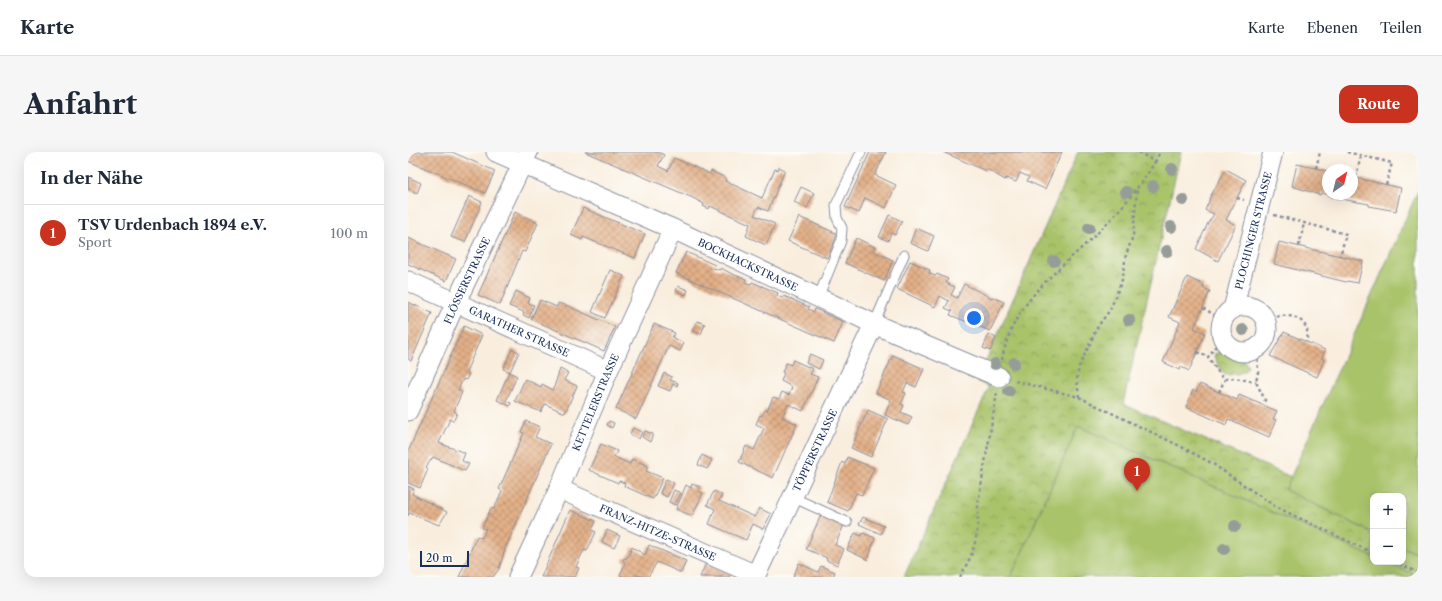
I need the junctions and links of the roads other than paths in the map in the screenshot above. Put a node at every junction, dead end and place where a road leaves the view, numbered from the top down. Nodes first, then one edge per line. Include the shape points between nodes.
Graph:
1 (496, 152) edge
2 (861, 152) edge
3 (1273, 152) edge
4 (525, 157) edge
5 (673, 229) junction
6 (904, 255) dead end
7 (408, 281) edge
8 (818, 298) junction
9 (456, 302) junction
10 (1226, 322) junction
11 (874, 324) junction
12 (608, 371) junction
13 (999, 377) road end
14 (408, 411) edge
15 (559, 489) junction
16 (792, 497) junction
17 (847, 522) dead end
18 (755, 576) edge
19 (518, 577) edge

1 - 4 street, BOCKHACKSTRASSE
2 - 8 lane via 836,205 837,218 842,228 841,241
3 - 10 street, PLOCHINGER STRASSE
4 - 5 street, BOCKHACKSTRASSE
4 - 9 street, FLÖSSERSTRASSE
5 - 8 street, BOCKHACKSTRASSE
5 - 12 street, KETTELERSTRASSE
6 - 11 lane
7 - 9 street, GARATHER STRASSE
8 - 11 street, BOCKHACKSTRASSE
9 - 12 street, GARATHER STRASSE
9 - 14 street, FLÖSSERSTRASSE
10 - 10 street via 1231,347 1237,351 1258,348 1266,336 1266,322 1259,311 1252,308 1246,306
11 - 13 street, BOCKHACKSTRASSE
11 - 16 street, TÖPFERSTRASSE
12 - 15 street, KETTELERSTRASSE
15 - 18 street, FRANZ-HITZE-STRASSE
15 - 19 street, KETTELERSTRASSE
16 - 17 lane
16 - 18 street, TÖPFERSTRASSE

